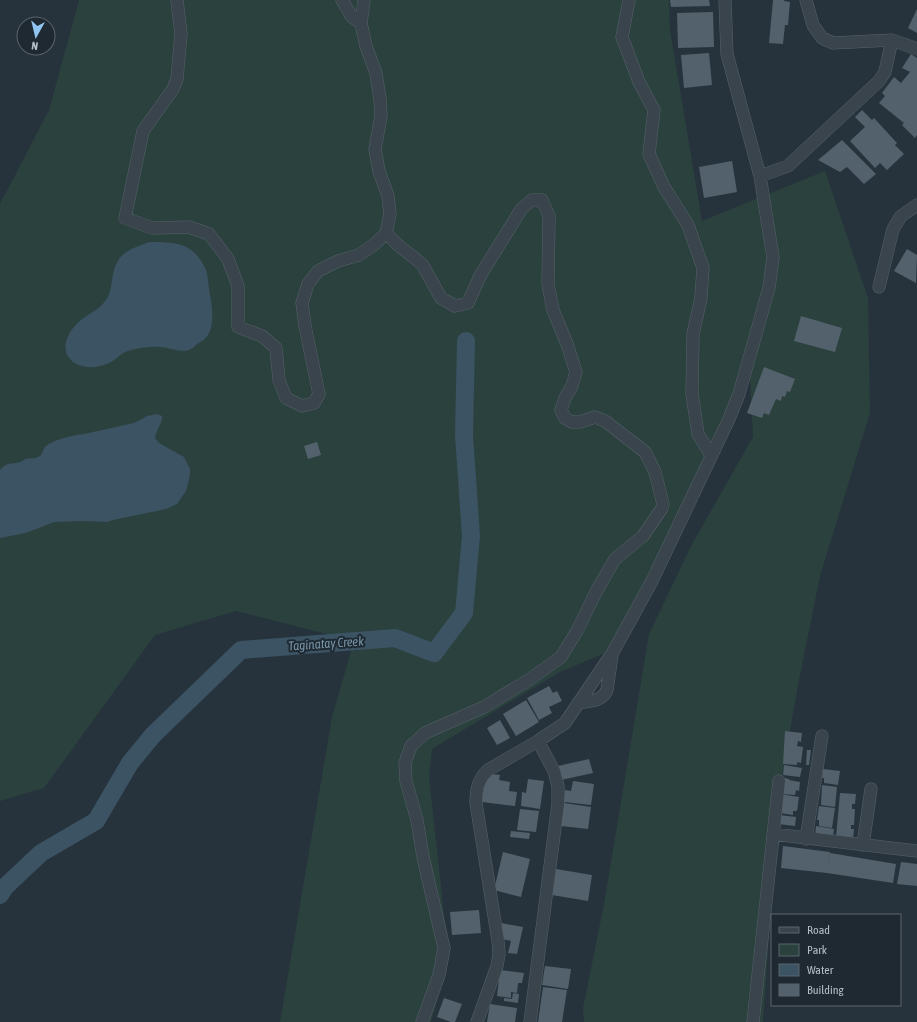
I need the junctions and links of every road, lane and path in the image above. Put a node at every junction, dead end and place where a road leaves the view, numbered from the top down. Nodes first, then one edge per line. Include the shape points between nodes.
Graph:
1 (177, 0) edge
2 (342, 0) edge
3 (364, 0) edge
4 (629, 0) edge
5 (725, 0) edge
6 (806, 0) edge
7 (361, 23) junction
8 (892, 40) junction
9 (917, 49) edge
10 (760, 176) junction
11 (917, 205) edge
12 (386, 233) junction
13 (879, 287) dead end
14 (711, 455) junction
15 (613, 652) junction
16 (578, 704) junction
17 (822, 736) dead end
18 (538, 741) junction
19 (779, 781) dead end
20 (871, 789) dead end
21 (773, 834) junction
22 (806, 839) junction
23 (863, 845) junction
24 (917, 851) edge
25 (422, 1022) edge
26 (477, 1022) edge
27 (530, 1022) edge
28 (753, 1022) edge

1 - 12 street via 181,34 177,79 173,89 143,131 125,218 152,228 189,227 209,234 228,259 238,286 238,327 262,336 276,348 279,380 286,398 302,406 314,403 319,394 302,303 308,284 318,271 338,261 359,255
2 - 7 street via 352,17
3 - 7 street
4 - 14 street via 622,37 639,82 654,110 649,154 664,187 688,225 702,268 701,298 693,334 692,394 698,434
5 - 10 street via 729,66
6 - 8 street via 812,25 822,38 833,43
7 - 12 street via 376,73 380,99 381,116 375,149 379,171 388,196 390,214
8 - 9 street
8 - 10 street via 885,72 879,81 788,166
10 - 14 street via 773,257 769,288 739,394
11 - 13 street via 900,216 892,229
12 - 25 street via 422,264 441,298 455,306 468,303 480,276 522,208 532,200 542,200 549,216 548,284 553,310 576,372 561,410 565,418 572,422 595,417 605,421 645,452 656,472 663,504 643,536 615,559 561,657 484,707 425,733 410,746 405,763 406,782 417,820 444,948 439,975
14 - 15 street via 652,581
15 - 16 street
15 - 16 street via 605,696 600,700
16 - 18 street via 565,723
17 - 22 street
18 - 26 street via 483,774 476,792 499,954
18 - 27 street via 554,770 558,786 558,804
19 - 21 street
20 - 23 street
21 - 22 street
21 - 28 street
22 - 23 street
23 - 24 street

